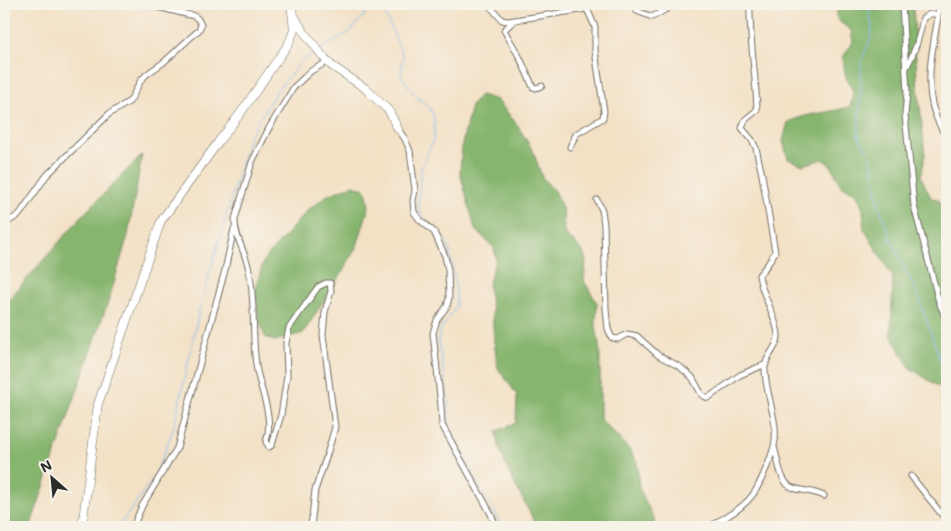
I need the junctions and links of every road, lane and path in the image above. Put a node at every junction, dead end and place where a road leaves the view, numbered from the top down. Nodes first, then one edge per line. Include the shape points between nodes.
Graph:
1 (145, 4) edge
2 (488, 4) edge
3 (582, 4) edge
4 (633, 4) edge
5 (676, 4) edge
6 (750, 4) edge
7 (902, 4) edge
8 (939, 4) edge
9 (292, 8) edge
10 (586, 9) junction
11 (938, 17) junction
12 (514, 20) junction
13 (326, 60) junction
14 (906, 68) junction
15 (542, 86) dead end
16 (398, 129) joint
17 (947, 139) edge
18 (570, 148) dead end
19 (597, 200) dead end
20 (4, 224) edge
21 (234, 228) junction
22 (947, 321) edge
23 (766, 364) junction
24 (774, 446) junction
25 (911, 476) dead end
26 (824, 496) dead end
27 (947, 521) edge
28 (82, 527) edge
29 (132, 527) edge
30 (311, 527) edge
31 (496, 527) edge
32 (711, 527) edge

1 - 20 street via 194,16 201,25 199,30 147,74 130,101 109,114 46,175 19,215
2 - 12 street via 502,20
3 - 10 street
4 - 5 street via 637,11 652,17
6 - 23 street via 757,110 745,120 742,128 756,148 775,252 759,275 778,336
7 - 14 street
8 - 11 street
9 - 13 street via 311,42
9 - 28 street via 294,30 289,43 161,221 98,404
10 - 12 street
10 - 18 street via 596,26 595,51 604,112 603,118 576,134
11 - 14 street via 930,14 923,18 921,34
11 - 17 street via 931,60 931,100
12 - 15 street via 505,28 506,34 533,87
13 - 16 street via 365,88 389,111
13 - 21 street via 294,87 269,128 252,162
14 - 22 street via 905,115 914,206
16 - 31 street via 410,151 414,212 434,232 448,270 449,298 433,333 442,425
19 - 23 street via 604,225 606,309 612,338 618,339 627,334 637,336 658,355 692,377 702,395 708,398 740,375
21 - 29 street via 177,448
21 - 30 street via 251,280 254,346 268,418 266,442 269,447 281,415 289,328 318,287 326,283 331,286 324,312 323,335 335,427 315,490
23 - 24 street
24 - 26 street via 787,485
24 - 32 street via 756,490 746,502
25 - 27 street

